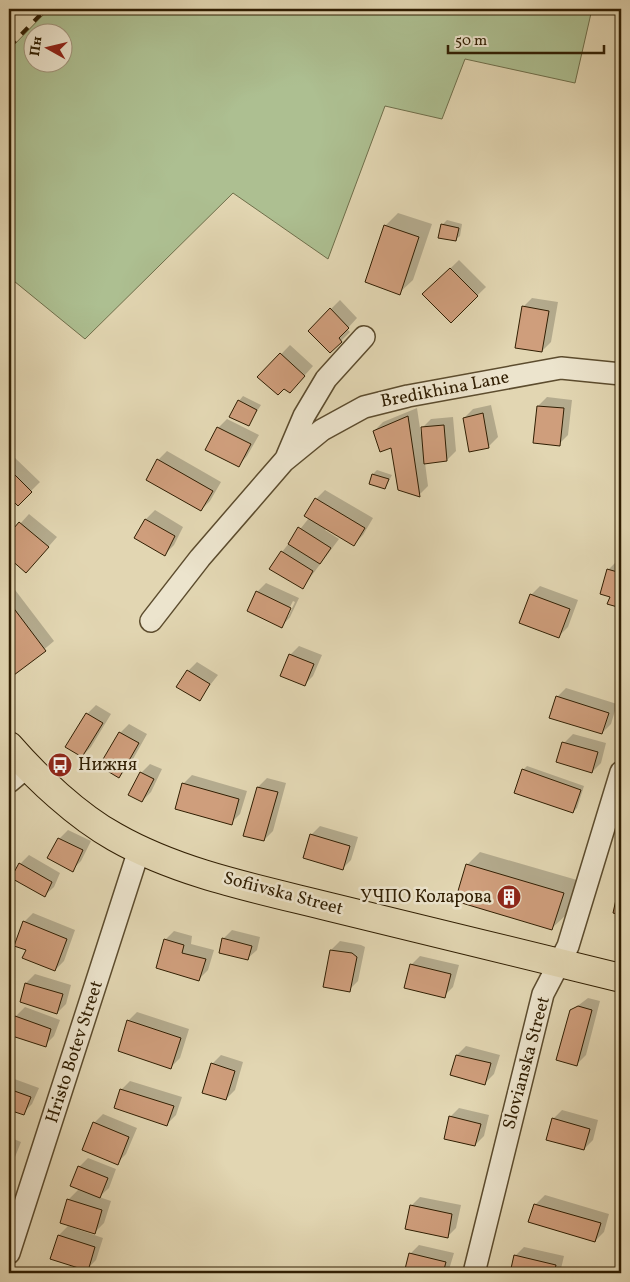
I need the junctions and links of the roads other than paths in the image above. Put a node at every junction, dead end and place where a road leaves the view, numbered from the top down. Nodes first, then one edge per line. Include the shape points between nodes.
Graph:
1 (364, 337) dead end
2 (621, 374) edge
3 (284, 461) junction
4 (151, 621) dead end
5 (9, 746) edge
6 (621, 772) edge
7 (18, 774) edge
8 (139, 850) junction
9 (560, 963) junction
10 (621, 978) edge
11 (9, 1253) edge
12 (474, 1273) edge

1 - 3 street, Bredikhina Lane via 326,379 304,416
2 - 3 street, Bredikhina Lane via 562,368 364,407 322,430
3 - 4 street, Bredikhina Lane via 200,558
5 - 7 main road, Sofiivska Street
6 - 9 street, Slovianska Street
7 - 8 main road, Sofiivska Street via 63,799 112,836
8 - 9 main road, Sofiivska Street via 188,869 285,896
8 - 11 street, Hristo Botev Street
9 - 10 main road, Sofiivska Street
9 - 12 street, Slovianska Street via 543,994

